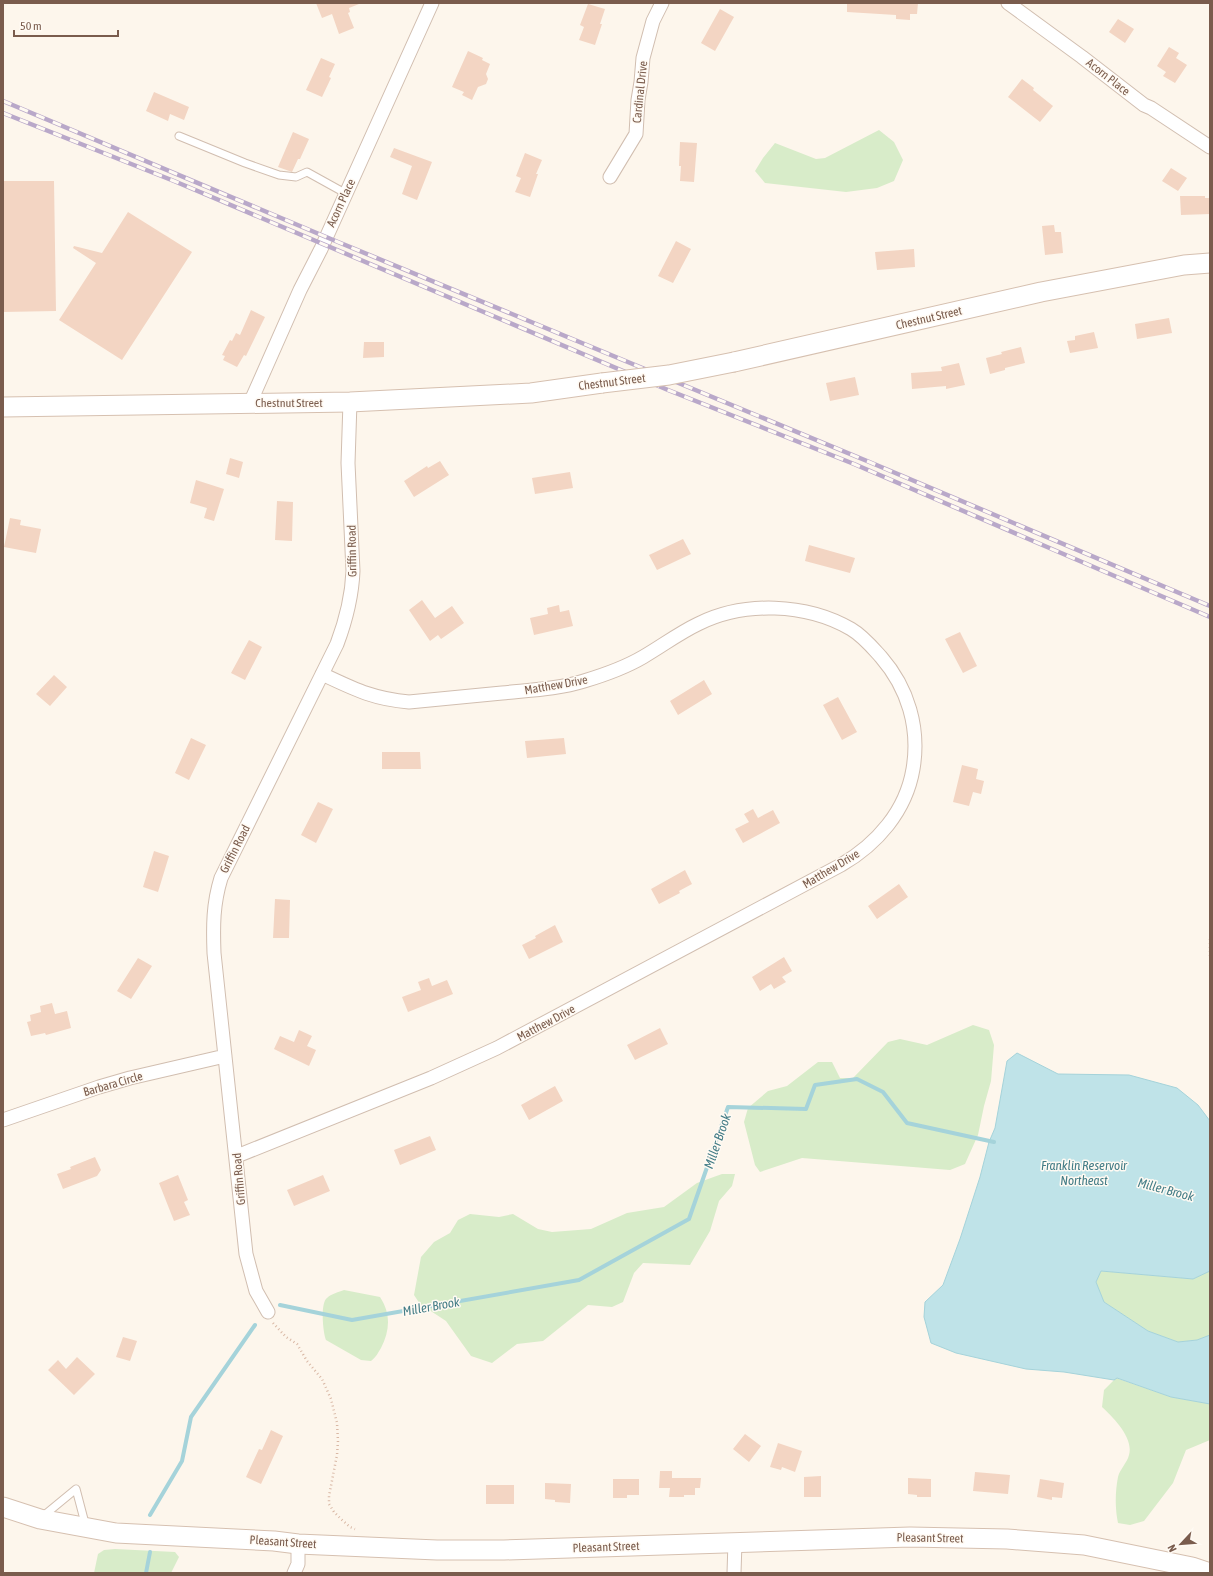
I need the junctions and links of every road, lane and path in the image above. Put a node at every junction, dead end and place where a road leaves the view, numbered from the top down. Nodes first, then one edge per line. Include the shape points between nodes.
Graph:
1 (432, 3) edge
2 (662, 3) edge
3 (1008, 3) edge
4 (179, 136) dead end
5 (1210, 147) edge
6 (610, 176) dead end
7 (345, 193) junction
8 (1210, 263) edge
9 (350, 402) junction
10 (250, 403) junction
11 (3, 407) edge
12 (322, 674) junction
13 (1210, 939) edge
14 (1210, 958) edge
15 (225, 1056) junction
16 (3, 1120) edge
17 (237, 1156) junction
18 (268, 1312) joint
19 (3, 1507) edge
20 (40, 1519) junction
21 (87, 1529) junction
22 (359, 1531) dead end
23 (735, 1542) junction
24 (298, 1544) junction
25 (1191, 1570) edge
26 (294, 1573) edge
27 (734, 1573) edge
28 (1210, 1573) edge

1 - 7 street, Acorn Place
2 - 6 street, Cardinal Drive via 652,21 642,58 636,134
3 - 5 street, Acorn Place via 1144,105
4 - 7 lane via 279,174 296,177 308,172
7 - 10 street, Acorn Place
8 - 9 main road, Chestnut Street, bridge via 1184,265 1042,292 669,375 531,392
9 - 10 main road, Chestnut Street
9 - 12 street, Griffin Road via 348,463 352,588 345,624
10 - 11 main road, Chestnut Street
12 - 15 street, Griffin Road via 221,878 215,898 214,953
12 - 17 street, Matthew Drive via 373,697 409,702 558,687 585,681 641,658 698,624 722,614 745,609 802,611 851,629 870,645 896,676 907,701 915,730 913,769 910,785 899,810 877,838 855,857 497,1048 431,1078
13 - 14 path
15 - 16 street, Barbara Circle via 99,1087
15 - 17 street, Griffin Road
17 - 18 street, Griffin Road via 246,1254 256,1291
18 - 22 path via 280,1330 297,1344 326,1387 331,1399 338,1441 329,1504 345,1523
19 - 20 main road, Pleasant Street
20 - 21 main road, Pleasant Street
20 - 21 lane via 76,1488
21 - 24 main road, Pleasant Street
23 - 24 main road, Pleasant Street via 504,1550
23 - 25 main road, Pleasant Street via 910,1536 1006,1539 1084,1545
23 - 27 street
24 - 26 street via 298,1564
25 - 28 main road, Pleasant Street

